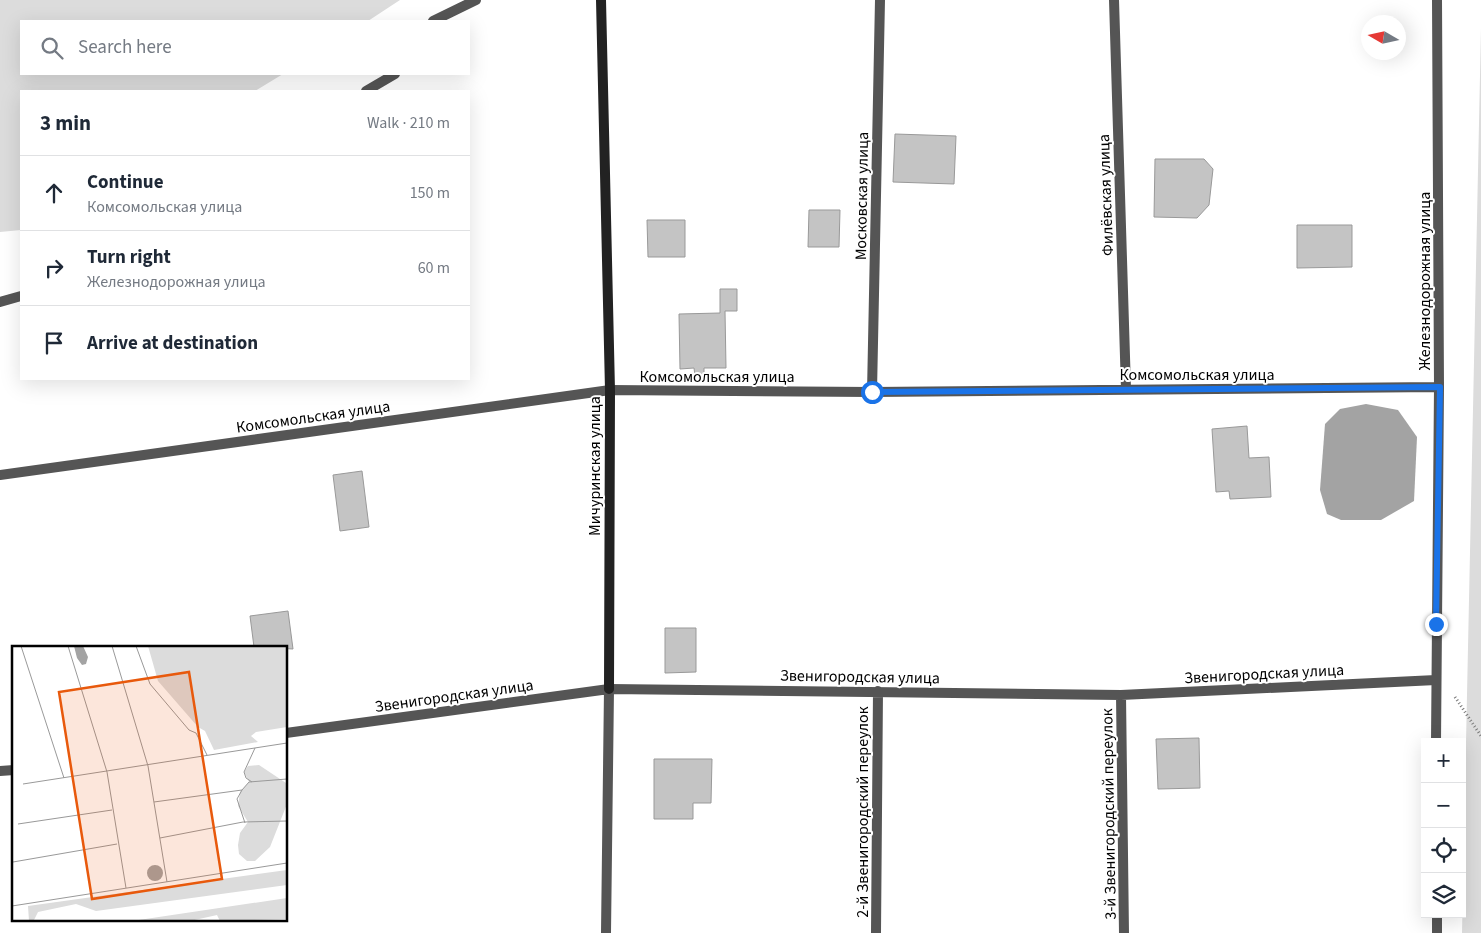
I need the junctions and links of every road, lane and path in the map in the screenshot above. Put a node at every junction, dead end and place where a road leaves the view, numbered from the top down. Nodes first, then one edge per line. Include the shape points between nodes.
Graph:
1 (476, 0) edge
2 (601, 0) edge
3 (880, 0) edge
4 (1114, 0) edge
5 (1437, 0) edge
6 (435, 20) edge
7 (393, 75) edge
8 (368, 90) edge
9 (20, 296) edge
10 (0, 302) edge
11 (1440, 387) junction
12 (1126, 389) junction
13 (610, 390) junction
14 (872, 392) junction
15 (0, 475) edge
16 (1436, 680) junction
17 (609, 689) junction
18 (878, 691) junction
19 (1121, 695) junction
20 (288, 733) edge
21 (1436, 738) edge
22 (1437, 918) edge
23 (606, 933) edge
24 (876, 933) edge
25 (1124, 933) edge
26 (1437, 933) edge

1 - 6 street
2 - 13 street, Мичуринская улица
3 - 14 street, Московская улица
4 - 12 street, Филёвская улица
5 - 11 street, Железнодорожная улица
7 - 8 street
9 - 10 street
11 - 12 street, Комсомольская улица
11 - 16 street, Железнодорожная улица
12 - 14 street, Комсомольская улица
13 - 14 street, Комсомольская улица
13 - 15 street, Комсомольская улица
13 - 17 street, Мичуринская улица
16 - 19 street, Звенигородская улица
16 - 21 street, Железнодорожная улица
17 - 18 street, Звенигородская улица
17 - 20 street, Звенигородская улица
17 - 23 street, Мичуринская улица
18 - 19 street, Звенигородская улица
18 - 24 street, 2-й Звенигородский переулок
19 - 25 street, 3-й Звенигородский переулок
22 - 26 street

